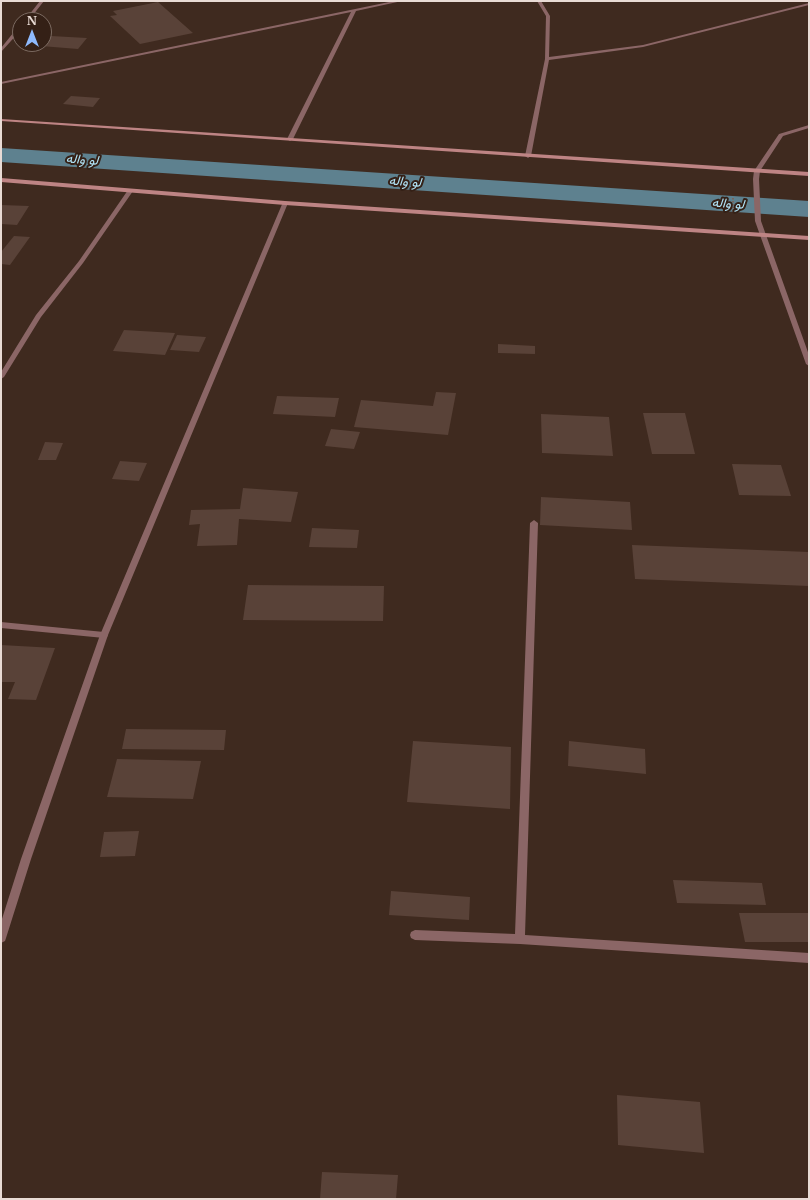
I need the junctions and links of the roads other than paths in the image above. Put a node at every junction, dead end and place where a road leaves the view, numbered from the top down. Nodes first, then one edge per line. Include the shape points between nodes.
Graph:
1 (42, 1) edge
2 (400, 1) edge
3 (539, 1) edge
4 (809, 4) edge
5 (354, 11) junction
6 (33, 12) edge
7 (12, 38) edge
8 (1, 51) edge
9 (547, 59) junction
10 (1, 83) edge
11 (1, 120) edge
12 (809, 126) edge
13 (290, 139) junction
14 (528, 156) junction
15 (757, 171) junction
16 (809, 174) edge
17 (1, 180) edge
18 (130, 191) junction
19 (285, 203) junction
20 (763, 235) junction
21 (809, 238) edge
22 (809, 364) edge
23 (1, 377) edge
24 (534, 524) dead end
25 (1, 625) edge
26 (104, 635) junction
27 (415, 935) dead end
28 (1, 938) edge
29 (520, 939) junction
30 (809, 958) edge

1 - 6 street
2 - 5 street
3 - 9 street via 548,16
4 - 9 street via 643,46
5 - 10 street
5 - 13 street
7 - 8 street
9 - 14 street
11 - 13 street
12 - 15 street via 781,135
13 - 14 street
14 - 15 street
15 - 16 street
15 - 20 street via 758,221
17 - 18 street
18 - 19 street
18 - 23 street via 81,262 38,316
19 - 20 street
19 - 26 street
20 - 21 street
20 - 22 street
24 - 29 street
25 - 26 street
26 - 28 street
27 - 29 street
29 - 30 street

